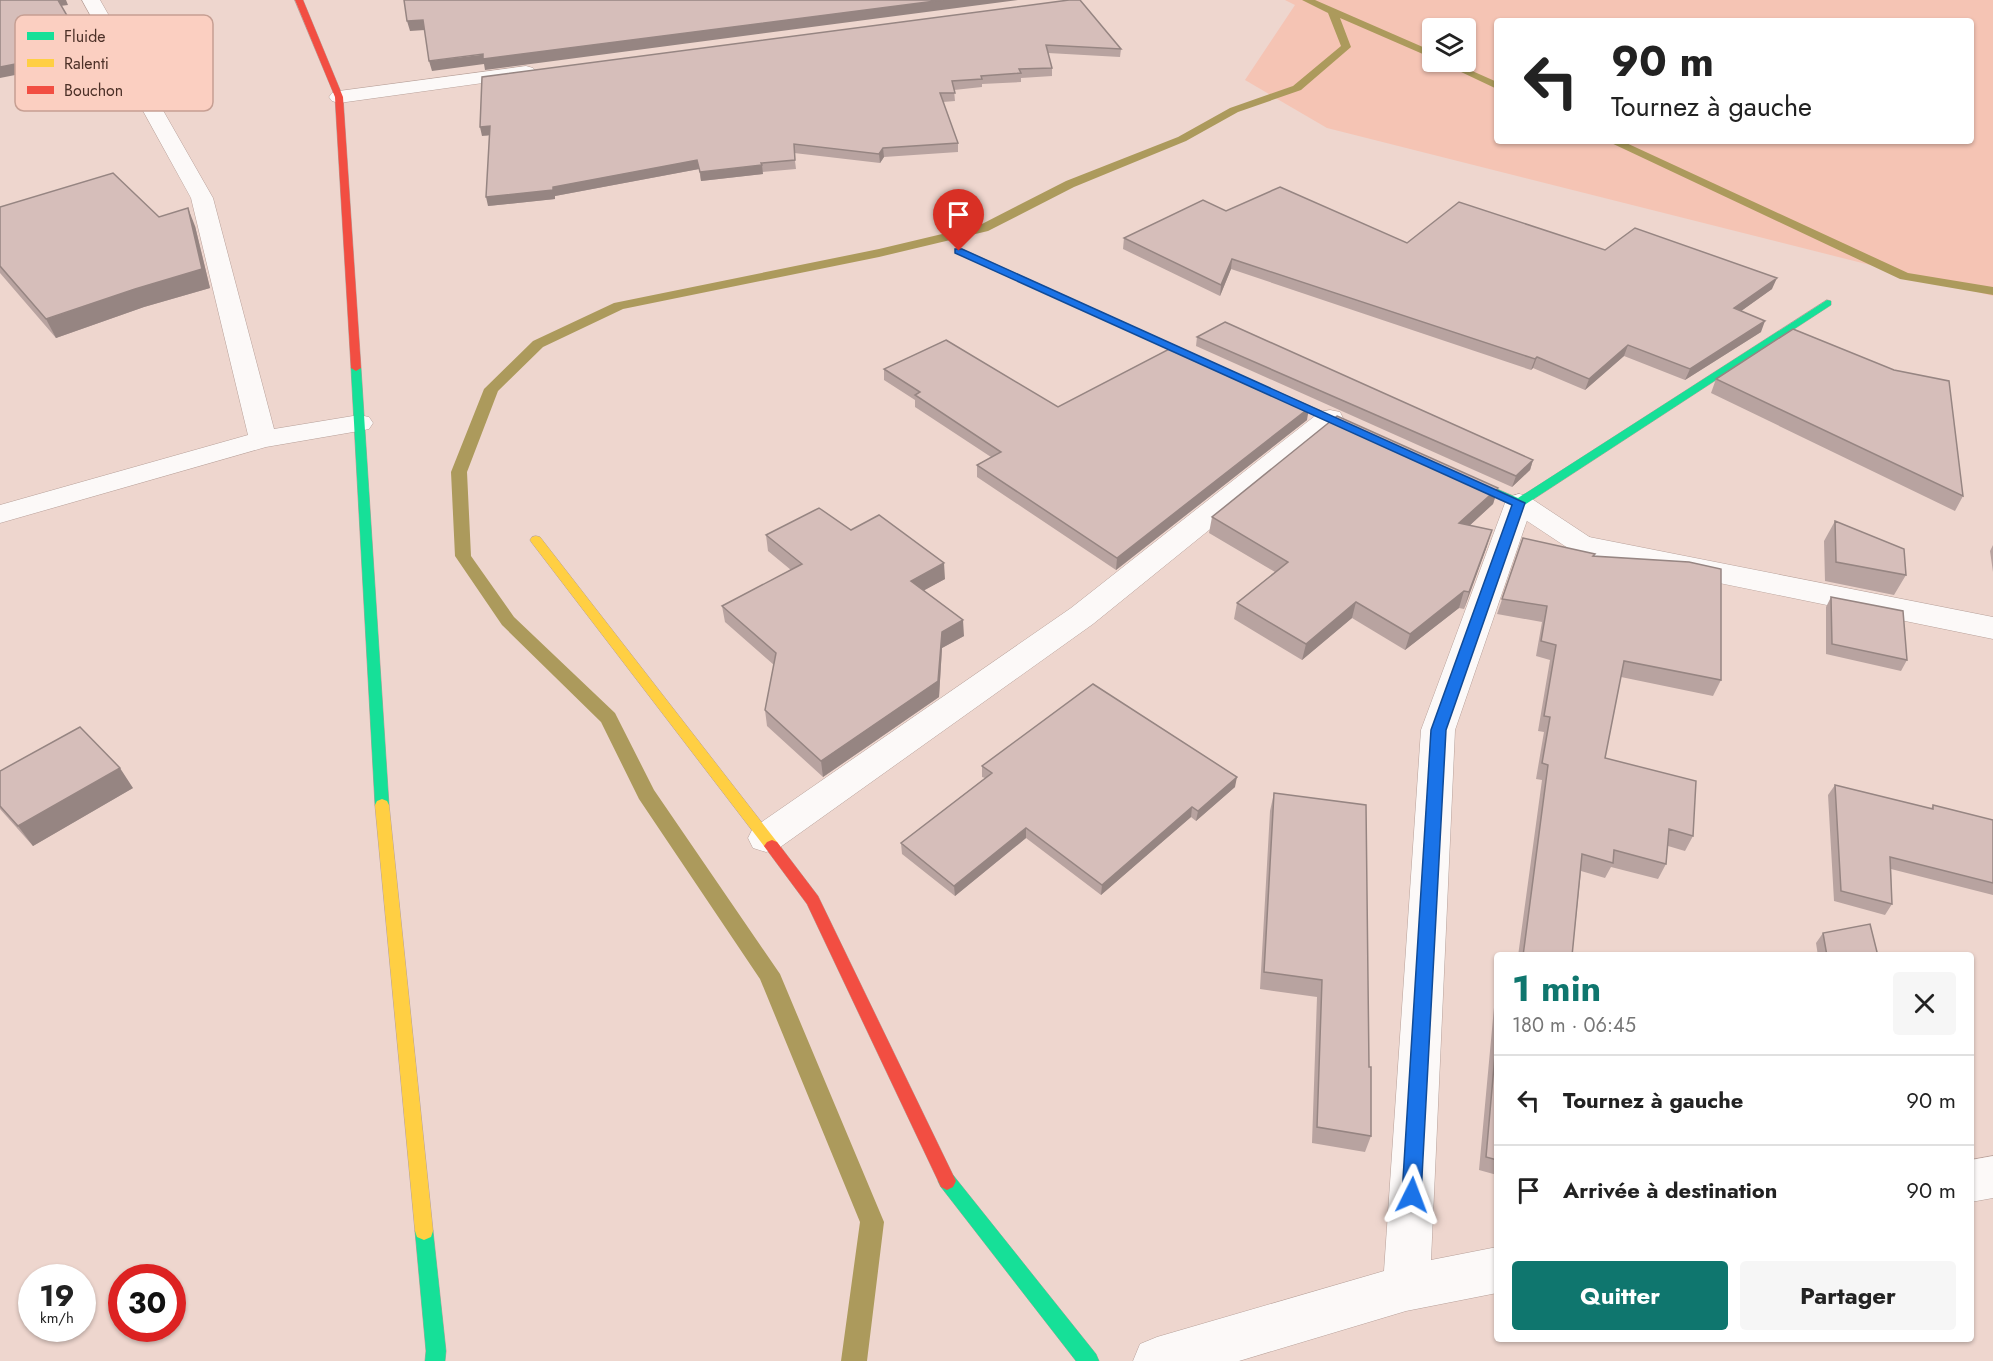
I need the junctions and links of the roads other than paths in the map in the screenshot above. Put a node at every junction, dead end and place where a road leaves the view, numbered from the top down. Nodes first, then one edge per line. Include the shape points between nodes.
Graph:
1 (91, 0) edge
2 (303, 0) edge
3 (99, 15) edge
4 (541, 70) edge
5 (339, 97) junction
6 (153, 111) edge
7 (959, 251) dead end
8 (1827, 303) dead end
9 (1232, 374) edge
10 (1254, 384) edge
11 (1330, 418) junction
12 (359, 423) junction
13 (263, 439) junction
14 (1383, 442) edge
15 (1446, 470) edge
16 (1519, 503) junction
17 (0, 514) edge
18 (536, 540) dead end
19 (1584, 546) joint
20 (1993, 628) edge
21 (766, 838) junction
22 (1993, 1177) edge
23 (1974, 1180) edge
24 (1494, 1271) edge
25 (1406, 1288) junction
26 (435, 1361) edge
27 (1089, 1361) edge
28 (1157, 1361) edge

1 - 3 street
2 - 5 main road
4 - 5 street
5 - 12 main road
6 - 13 street via 202,198
7 - 9 main road
8 - 16 main road
10 - 11 main road
11 - 14 main road
11 - 21 street via 1082,616
12 - 13 street
12 - 26 main road via 386,850
13 - 17 street
15 - 16 main road
16 - 19 lane
16 - 25 street via 1438,730
18 - 21 main road
19 - 20 street
21 - 27 main road via 813,900 943,1176
22 - 23 street
24 - 25 street
25 - 28 street

